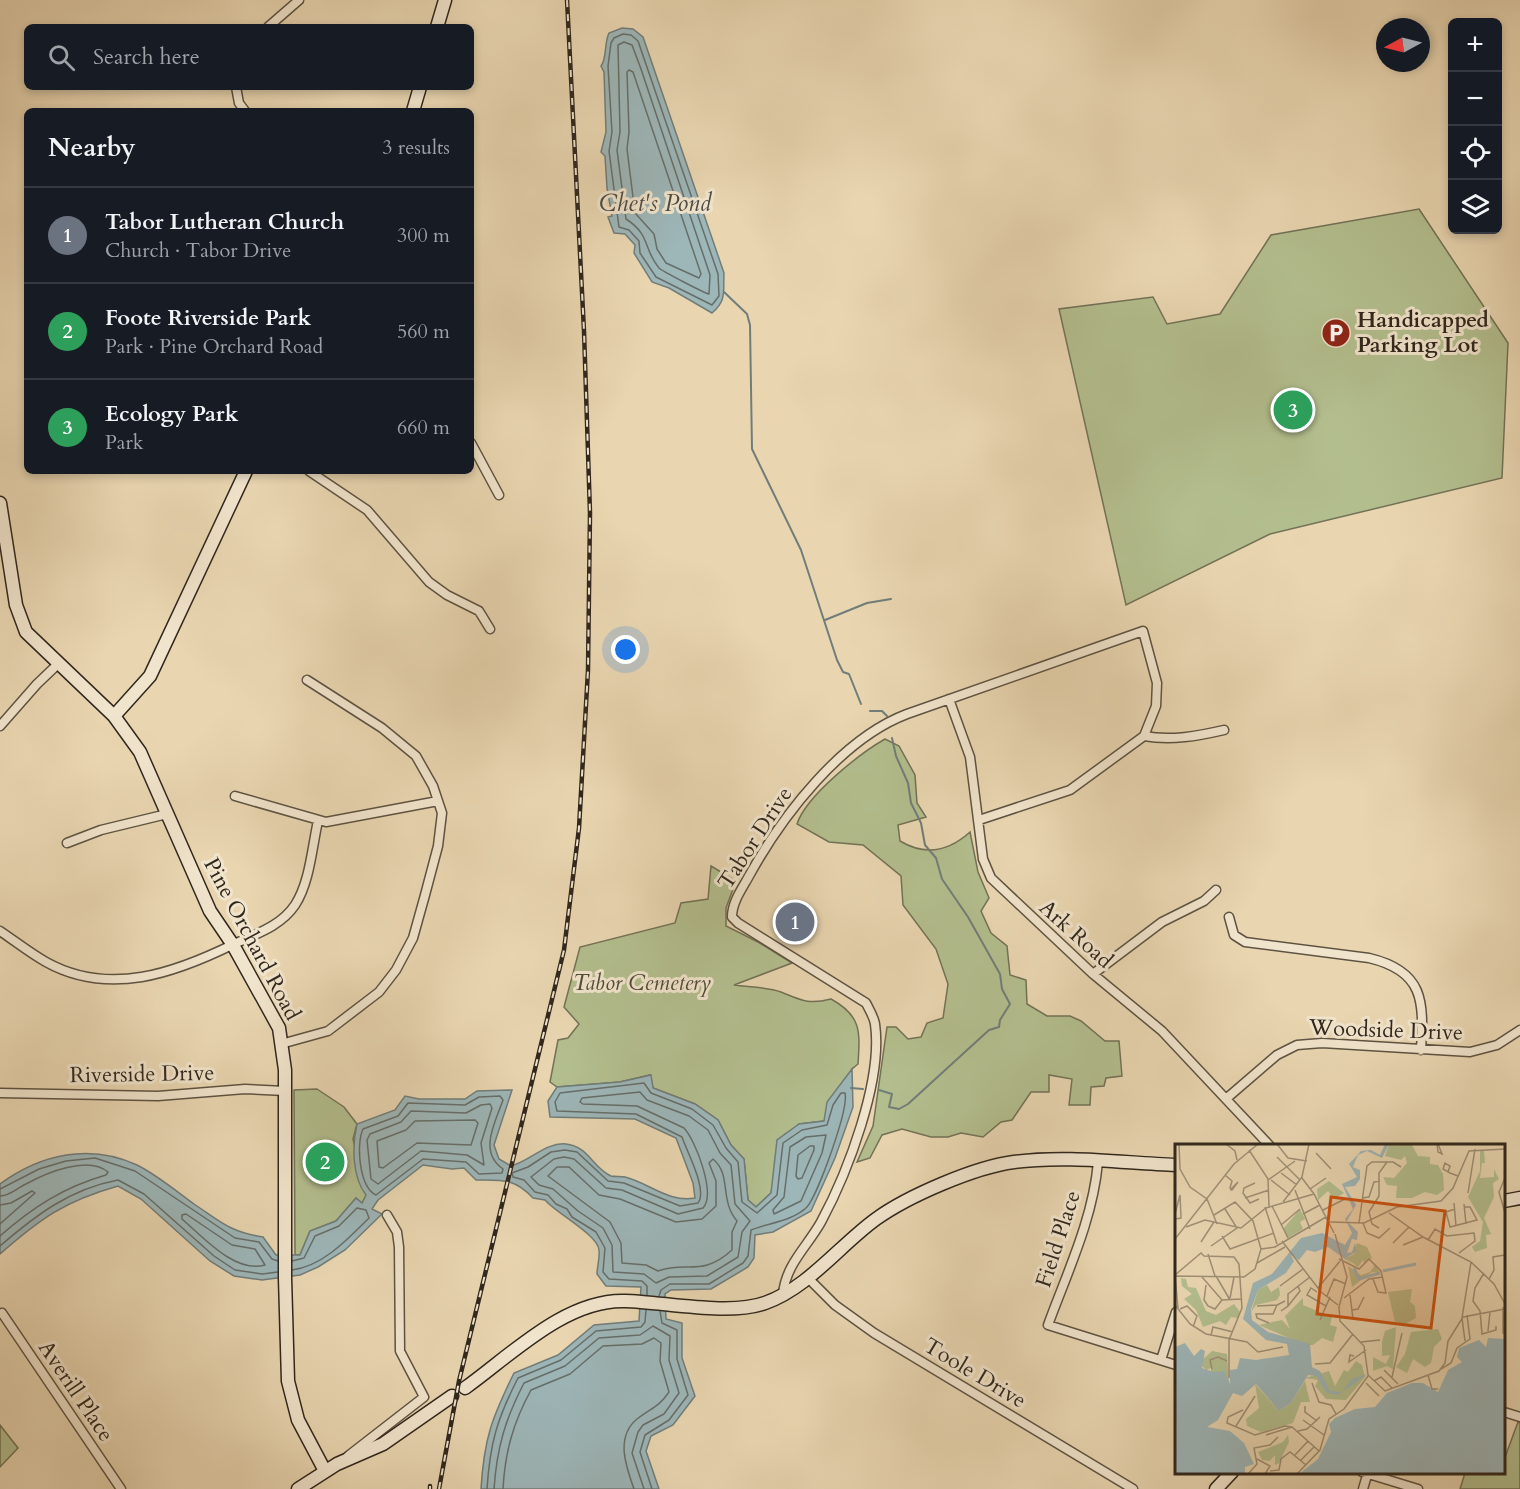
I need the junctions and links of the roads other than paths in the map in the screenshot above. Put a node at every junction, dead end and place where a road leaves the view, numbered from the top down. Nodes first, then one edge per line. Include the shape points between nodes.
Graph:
1 (299, 0) edge
2 (445, 0) edge
3 (271, 24) edge
4 (438, 24) edge
5 (237, 90) edge
6 (419, 90) edge
7 (243, 108) edge
8 (414, 108) edge
9 (474, 448) edge
10 (245, 474) edge
11 (313, 474) edge
12 (499, 495) dead end
13 (0, 503) edge
14 (490, 629) dead end
15 (58, 664) junction
16 (307, 680) dead end
17 (949, 699) junction
18 (114, 716) junction
19 (0, 726) edge
20 (1224, 730) dead end
21 (1144, 736) junction
22 (236, 796) dead end
23 (438, 801) junction
24 (166, 814) junction
25 (979, 820) junction
26 (318, 821) junction
27 (67, 843) dead end
28 (1216, 890) dead end
29 (1229, 916) dead end
30 (0, 931) edge
31 (233, 945) junction
32 (1093, 974) junction
33 (1520, 1030) edge
34 (281, 1044) junction
35 (1422, 1050) junction
36 (285, 1091) junction
37 (0, 1093) edge
38 (1227, 1098) junction
39 (1267, 1144) edge
40 (1098, 1162) junction
41 (1175, 1165) edge
42 (1520, 1198) edge
43 (1505, 1202) edge
44 (387, 1215) dead end
45 (807, 1277) junction
46 (783, 1294) junction
47 (2, 1313) dead end
48 (1175, 1315) edge
49 (1161, 1360) junction
50 (1175, 1365) edge
51 (465, 1388) dead end
52 (452, 1396) dead end
53 (1505, 1413) edge
54 (1520, 1417) edge
55 (339, 1464) junction
56 (325, 1471) junction
57 (1231, 1474) edge
58 (1366, 1474) edge
59 (1369, 1474) edge
60 (121, 1489) edge
61 (298, 1489) edge
62 (1133, 1489) edge
63 (1216, 1489) edge
64 (1363, 1489) edge
65 (1418, 1489) edge

1 - 3 street
2 - 4 street
5 - 7 street
6 - 8 street
9 - 12 street
10 - 18 street via 150,676
11 - 14 street via 367,510 429,582 479,611
13 - 15 street, Pine Orchard Road via 16,605 26,632
15 - 18 street, Pine Orchard Road
15 - 19 street
16 - 23 street via 382,728 416,756
17 - 21 street, Tabor Drive via 1143,631 1157,683 1156,706
17 - 25 street, Ark Road via 970,757
17 - 46 street, Tabor Drive via 897,718 875,731 815,781 754,867 732,908 732,917 738,923 866,1003 875,1022 865,1120 821,1222 790,1268
18 - 24 street, Pine Orchard Road via 140,752
20 - 21 street via 1160,739
21 - 25 street via 1070,790
22 - 26 street
23 - 26 street
23 - 34 street via 442,813 438,846 413,938 396,970 379,992 328,1031
24 - 27 street via 94,831
24 - 31 street, Pine Orchard Road via 210,911
25 - 32 street, Ark Road via 983,859 991,878
26 - 31 street via 295,905 279,923
28 - 32 street via 1204,901 1162,922
29 - 35 street via 1234,935 1245,942 1369,958 1401,969 1415,985 1422,1003
30 - 31 street via 47,963 84,975 123,980 171,971
31 - 34 street, Pine Orchard Road via 279,1028
32 - 38 street, Ark Road via 1162,1031
33 - 35 street, Woodside Drive via 1497,1045 1478,1051
34 - 36 street, Pine Orchard Road
35 - 38 street, Woodside Drive via 1297,1045 1276,1054
36 - 37 street, Riverside Drive via 245,1089 158,1096
36 - 56 street, Pine Orchard Road via 288,1381 298,1420
38 - 39 street, Ark Road
40 - 41 street
40 - 45 street via 1013,1162 952,1181 877,1218
40 - 49 street, Field Place via 1082,1234 1048,1325
42 - 43 street
44 - 55 street via 397,1232 399,1247 400,1351 424,1397
45 - 46 street
45 - 62 street, Toole Drive via 867,1329
46 - 51 street via 765,1304 744,1308 636,1302 591,1305 568,1314
47 - 60 street, Averill Place
48 - 49 street
49 - 50 street
52 - 55 street via 383,1444
53 - 54 street
55 - 56 street
56 - 61 street
57 - 63 street
58 - 64 street
59 - 65 street

